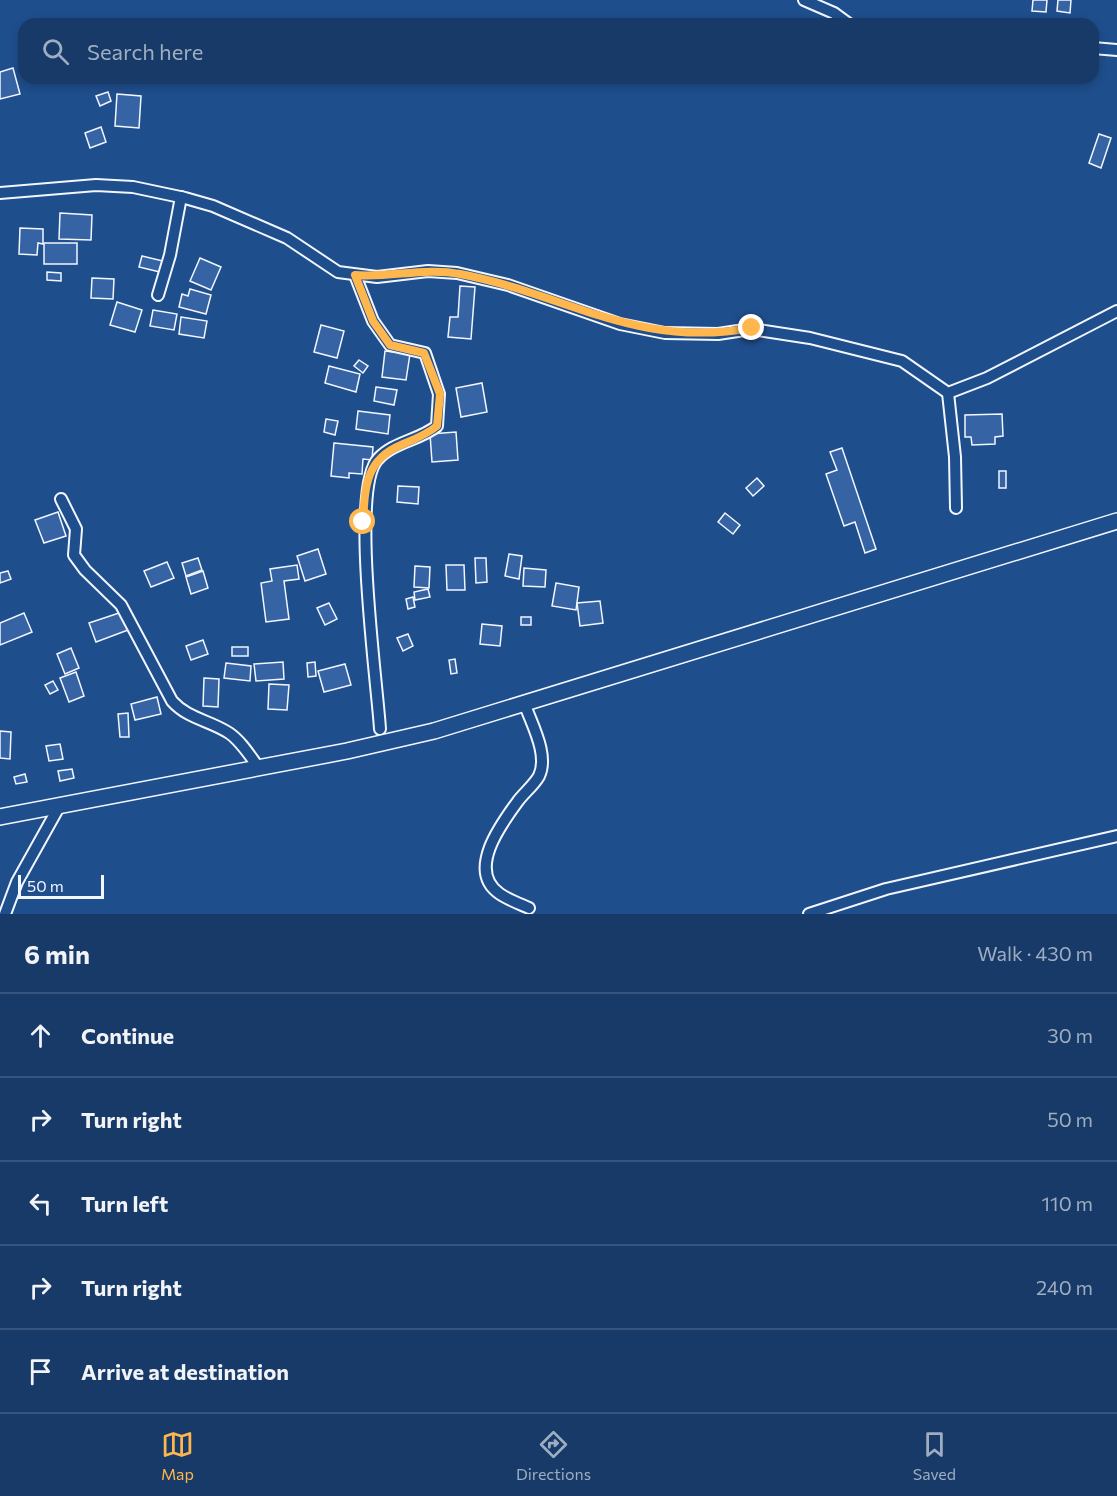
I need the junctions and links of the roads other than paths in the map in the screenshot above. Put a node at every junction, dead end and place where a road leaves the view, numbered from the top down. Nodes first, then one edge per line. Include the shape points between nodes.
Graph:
1 (804, 0) edge
2 (840, 18) edge
3 (1099, 48) edge
4 (1117, 50) edge
5 (0, 193) edge
6 (181, 197) junction
7 (355, 275) junction
8 (158, 295) dead end
9 (1117, 311) edge
10 (948, 393) junction
11 (61, 499) dead end
12 (956, 508) dead end
13 (1117, 521) edge
14 (525, 705) junction
15 (380, 729) dead end
16 (259, 768) junction
17 (60, 806) junction
18 (0, 817) edge
19 (1117, 836) edge
20 (529, 908) dead end
21 (5, 914) edge
22 (808, 914) edge

1 - 2 street
3 - 4 street
5 - 6 street via 96,185 133,187
6 - 7 street via 213,206 287,238 338,272
6 - 8 street
7 - 10 street via 457,273 508,285 620,324 665,333 718,334 752,328 800,336 902,362
7 - 15 street via 373,321 390,345 424,353 440,394 437,426 425,436 378,458 367,482 363,522
9 - 10 street via 987,378
10 - 12 street
11 - 16 street via 76,529 74,555 121,605 172,701 182,713 228,732
13 - 14 main road
14 - 16 main road via 434,732
14 - 20 street via 540,746 539,776 506,820 485,861 486,875 499,894
16 - 17 main road
17 - 18 main road
17 - 21 street via 17,882
19 - 22 street via 886,889

